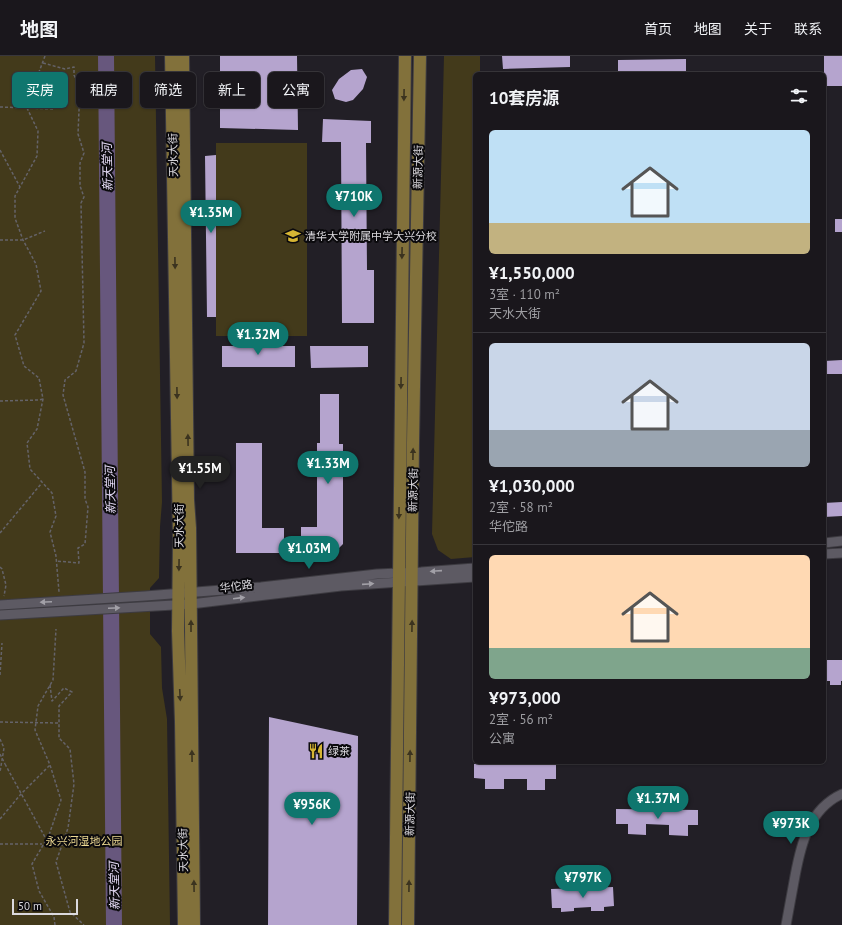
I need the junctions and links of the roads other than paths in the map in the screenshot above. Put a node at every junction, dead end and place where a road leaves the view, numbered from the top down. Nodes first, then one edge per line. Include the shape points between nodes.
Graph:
1 (171, 56) edge
2 (183, 56) edge
3 (405, 56) edge
4 (420, 56) edge
5 (842, 541) edge
6 (826, 543) edge
7 (842, 553) edge
8 (826, 554) edge
9 (473, 568) edge
10 (412, 577) junction
11 (473, 577) edge
12 (399, 578) junction
13 (191, 598) junction
14 (178, 599) junction
15 (2, 602) edge
16 (0, 615) edge
17 (842, 794) edge
18 (184, 925) edge
19 (194, 925) edge
20 (395, 925) edge
21 (408, 925) edge
22 (786, 925) edge

1 -> 14 main road, 天水大街
13 -> 2 main road, 天水大街
3 -> 12 main road, 新源大街
10 -> 4 main road, 新源大街
5 - 6 street
7 - 8 street
9 -> 10 street, 华佗路
10 - 11 street, 华佗路
10 - 12 street, 华佗路
21 -> 10 main road, 新源大街
12 - 13 street, 华佗路 via 377,574
12 - 20 main road, 新源大街
13 - 14 street, 华佗路
19 -> 13 main road, 天水大街
14 -> 15 street, 华佗路 via 145,596
16 -> 14 street, 华佗路 via 144,607
14 -> 18 main road, 天水大街
17 - 22 street via 822,808 811,821 800,852

